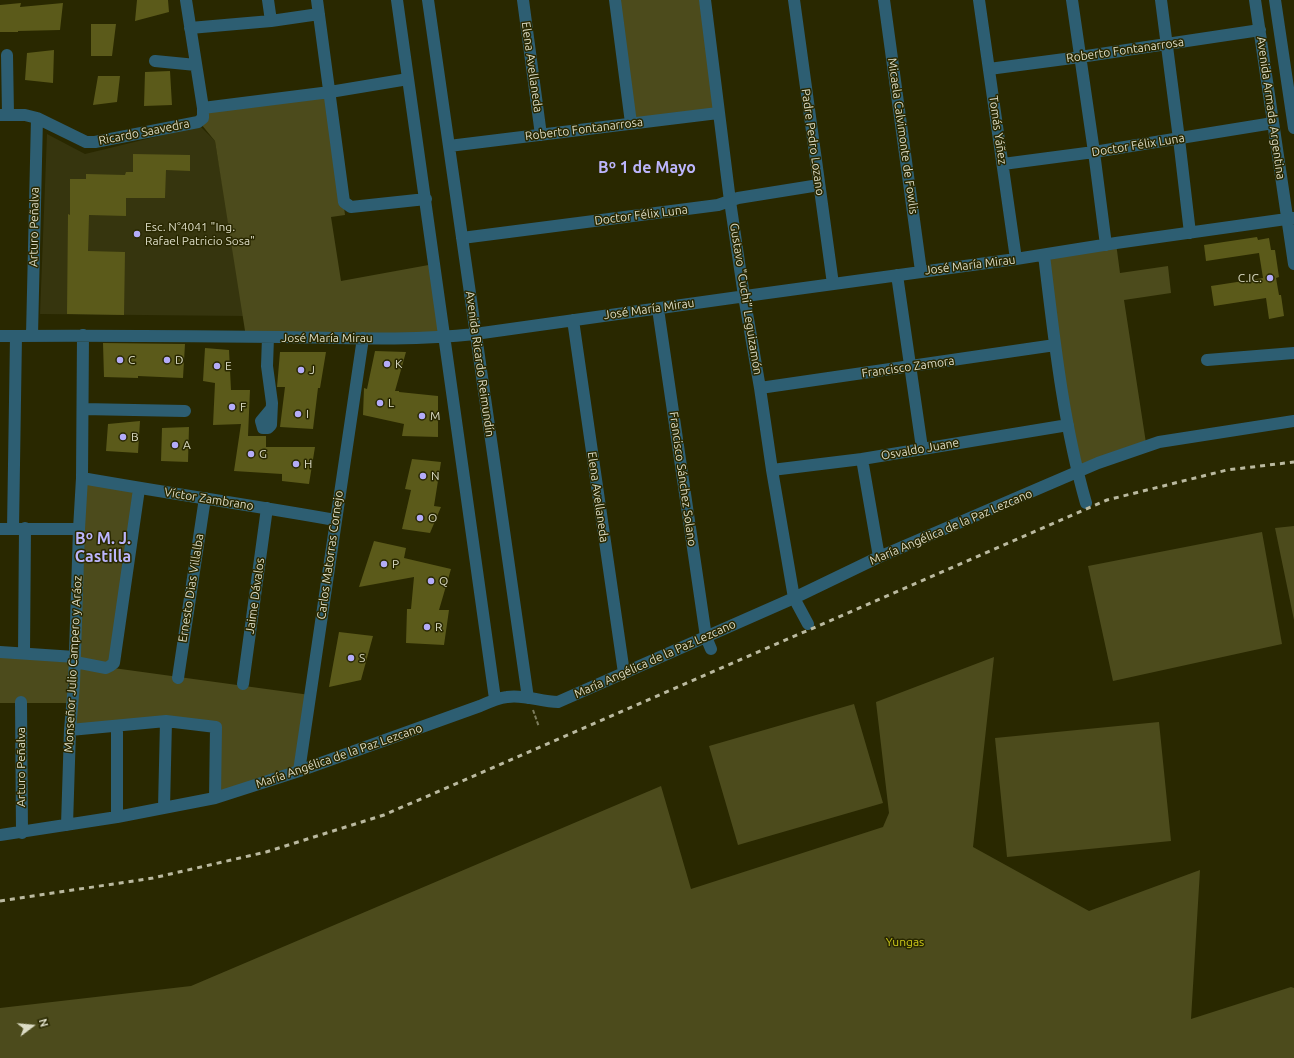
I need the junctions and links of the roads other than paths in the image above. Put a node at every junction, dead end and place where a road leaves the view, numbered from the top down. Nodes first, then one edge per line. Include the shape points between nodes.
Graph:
1 (186, 0) edge
2 (268, 0) edge
3 (317, 0) edge
4 (397, 0) edge
5 (428, 0) edge
6 (523, 0) edge
7 (615, 0) edge
8 (705, 0) edge
9 (794, 0) edge
10 (884, 0) edge
11 (979, 0) edge
12 (1072, 0) edge
13 (1161, 0) edge
14 (1256, 0) edge
15 (1275, 0) edge
16 (319, 14) junction
17 (272, 21) junction
18 (190, 28) junction
19 (1260, 30) junction
20 (1168, 44) junction
21 (7, 55) dead end
22 (1080, 57) junction
23 (155, 61) dead end
24 (196, 65) junction
25 (989, 69) junction
26 (408, 79) junction
27 (330, 92) junction
28 (203, 108) junction
29 (718, 113) junction
30 (4, 115) edge
31 (37, 118) junction
32 (631, 123) junction
33 (1273, 123) junction
34 (1294, 128) edge
35 (541, 135) junction
36 (1179, 139) junction
37 (449, 146) junction
38 (1094, 152) junction
39 (1003, 164) junction
40 (819, 185) junction
41 (426, 199) junction
42 (730, 201) junction
43 (1291, 219) edge
44 (1190, 233) junction
45 (462, 238) junction
46 (1106, 245) junction
47 (1044, 255) junction
48 (1016, 259) junction
49 (1294, 264) edge
50 (921, 271) junction
51 (897, 275) junction
52 (833, 284) junction
53 (744, 296) junction
54 (658, 308) junction
55 (573, 320) junction
56 (475, 334) junction
57 (32, 335) junction
58 (83, 335) junction
59 (0, 336) edge
60 (16, 336) junction
61 (268, 337) junction
62 (363, 338) junction
63 (445, 338) junction
64 (1055, 345) junction
65 (1294, 353) edge
66 (1207, 360) dead end
67 (910, 366) junction
68 (760, 388) junction
69 (272, 408) dead end
70 (83, 409) junction
71 (185, 411) dead end
72 (1294, 421) edge
73 (1068, 425) junction
74 (922, 448) junction
75 (862, 459) junction
76 (772, 470) junction
77 (1077, 472) junction
78 (82, 478) junction
79 (139, 488) junction
80 (205, 498) junction
81 (1086, 503) dead end
82 (267, 508) junction
83 (335, 520) junction
84 (19, 528) junction
85 (0, 529) edge
86 (79, 529) junction
87 (880, 557) junction
88 (794, 598) junction
89 (808, 624) dead end
90 (706, 637) junction
91 (712, 649) dead end
92 (0, 652) edge
93 (24, 653) junction
94 (75, 659) junction
95 (624, 673) junction
96 (178, 678) dead end
97 (243, 684) dead end
98 (528, 698) junction
99 (495, 700) junction
100 (21, 702) dead end
101 (166, 721) junction
102 (117, 726) junction
103 (70, 730) junction
104 (299, 771) junction
105 (215, 798) junction
106 (164, 808) junction
107 (117, 817) junction
108 (67, 825) junction
109 (22, 833) junction
110 (0, 835) edge

1 - 18 street
2 - 17 street
3 - 16 street
4 - 26 street
5 - 37 street, Avenida Ricardo Reimundín
6 - 35 street, Elena Avellaneda
7 - 32 street
8 - 29 street, Gustavo "Cuchi" Leguizamón
9 - 40 street, Padre Pedro Lozano
10 - 50 street, Micaela Calvimonte de Fowlis
11 - 25 street, Tomás Yáñez
12 - 22 street
13 - 20 street
14 - 19 street, Avenida Armada Argentina
15 - 34 street, Avenida Armada Argentina
16 - 17 street
16 - 27 street
17 - 18 street
18 - 24 street
19 - 20 street, Roberto Fontanarrosa
19 - 33 street, Avenida Armada Argentina
20 - 22 street, Roberto Fontanarrosa
20 - 36 street
21 - 30 street
22 - 25 street, Roberto Fontanarrosa
22 - 38 street
23 - 24 street
24 - 28 street
25 - 39 street, Tomás Yáñez
26 - 27 street
26 - 41 street
27 - 28 street
27 - 41 street via 344,202 351,207
28 - 31 street, Ricardo Saavedra via 203,118 198,122 95,142 86,142
29 - 32 street, Roberto Fontanarrosa
29 - 42 street, Gustavo "Cuchi" Leguizamón
30 - 31 street, Ricardo Saavedra
31 - 57 street, Arturo Peñalva
32 - 35 street, Roberto Fontanarrosa
33 - 36 street, Doctor Félix Luna
33 - 43 street, Avenida Armada Argentina
35 - 37 street, Roberto Fontanarrosa
36 - 38 street, Doctor Félix Luna
36 - 44 street
37 - 45 street, Avenida Ricardo Reimundín
38 - 39 street, Doctor Félix Luna
38 - 46 street
39 - 48 street, Tomás Yáñez
40 - 42 street, Doctor Félix Luna
40 - 52 street, Padre Pedro Lozano
41 - 63 street
42 - 45 street, Doctor Félix Luna via 718,205
42 - 53 street, Gustavo "Cuchi" Leguizamón
43 - 44 street, José María Mirau
43 - 49 street, Avenida Armada Argentina
44 - 46 street, José María Mirau
45 - 56 street, Avenida Ricardo Reimundín
46 - 47 street, José María Mirau
47 - 48 street, José María Mirau
47 - 64 street
48 - 50 street, José María Mirau
50 - 51 street, José María Mirau
51 - 52 street, José María Mirau
51 - 67 street
52 - 53 street, José María Mirau
53 - 54 street, José María Mirau
53 - 68 street, Gustavo "Cuchi" Leguizamón
54 - 55 street, José María Mirau
54 - 90 street, Francisco Sánchez Solano
55 - 56 street, José María Mirau
55 - 95 street, Elena Avellaneda
56 - 63 street, José María Mirau
56 - 98 street, Avenida Ricardo Reimundín
57 - 58 street, José María Mirau
57 - 60 street, José María Mirau
58 - 61 street, José María Mirau
58 - 70 street, Monseñor Julio Campero y Aráoz
59 - 60 street, José María Mirau
60 - 84 street
61 - 62 street, José María Mirau
61 - 69 street
62 - 63 street, José María Mirau
62 - 83 street, Carlos Matorras Cornejo
63 - 99 street
64 - 67 street, Francisco Zamora
64 - 73 street
65 - 66 street
67 - 68 street, Francisco Zamora
67 - 74 street
68 - 76 street, Gustavo "Cuchi" Leguizamón
70 - 71 street
70 - 78 street, Monseñor Julio Campero y Aráoz
72 - 77 street, María Angélica de la Paz Lezcano via 1159,442
73 - 74 street, Osvaldo Juane
73 - 77 street
74 - 75 street, Osvaldo Juane
75 - 76 street, Osvaldo Juane
75 - 87 street
76 - 88 street, Gustavo "Cuchi" Leguizamón
77 - 81 street
77 - 87 street, María Angélica de la Paz Lezcano
78 - 79 street, Víctor Zambrano
78 - 86 street, Monseñor Julio Campero y Aráoz
79 - 80 street, Víctor Zambrano
79 - 94 street via 114,663 106,668
80 - 82 street, Víctor Zambrano
80 - 96 street, Ernesto Dias Villalba
82 - 83 street, Víctor Zambrano
82 - 97 street, Jaime Dávalos
83 - 104 street, Carlos Matorras Cornejo
84 - 85 street
84 - 86 street
84 - 93 street
86 - 94 street, Monseñor Julio Campero y Aráoz
87 - 88 street, María Angélica de la Paz Lezcano
88 - 89 street, Gustavo "Cuchi" Leguizamón
88 - 90 street, María Angélica de la Paz Lezcano
90 - 91 street, Francisco Sánchez Solano
90 - 95 street, María Angélica de la Paz Lezcano
92 - 93 street
93 - 94 street
94 - 103 street, Monseñor Julio Campero y Aráoz
95 - 98 street, María Angélica de la Paz Lezcano via 558,702
98 - 99 street, María Angélica de la Paz Lezcano via 508,696
99 - 104 street, María Angélica de la Paz Lezcano
100 - 109 street, Arturo Peñalva
101 - 102 street
101 - 105 street via 216,728
101 - 106 street
102 - 103 street
102 - 107 street
103 - 108 street, Monseñor Julio Campero y Aráoz
104 - 105 street, María Angélica de la Paz Lezcano
105 - 106 street, María Angélica de la Paz Lezcano
106 - 107 street, María Angélica de la Paz Lezcano
107 - 108 street, María Angélica de la Paz Lezcano
108 - 109 street, María Angélica de la Paz Lezcano
109 - 110 street, María Angélica de la Paz Lezcano

